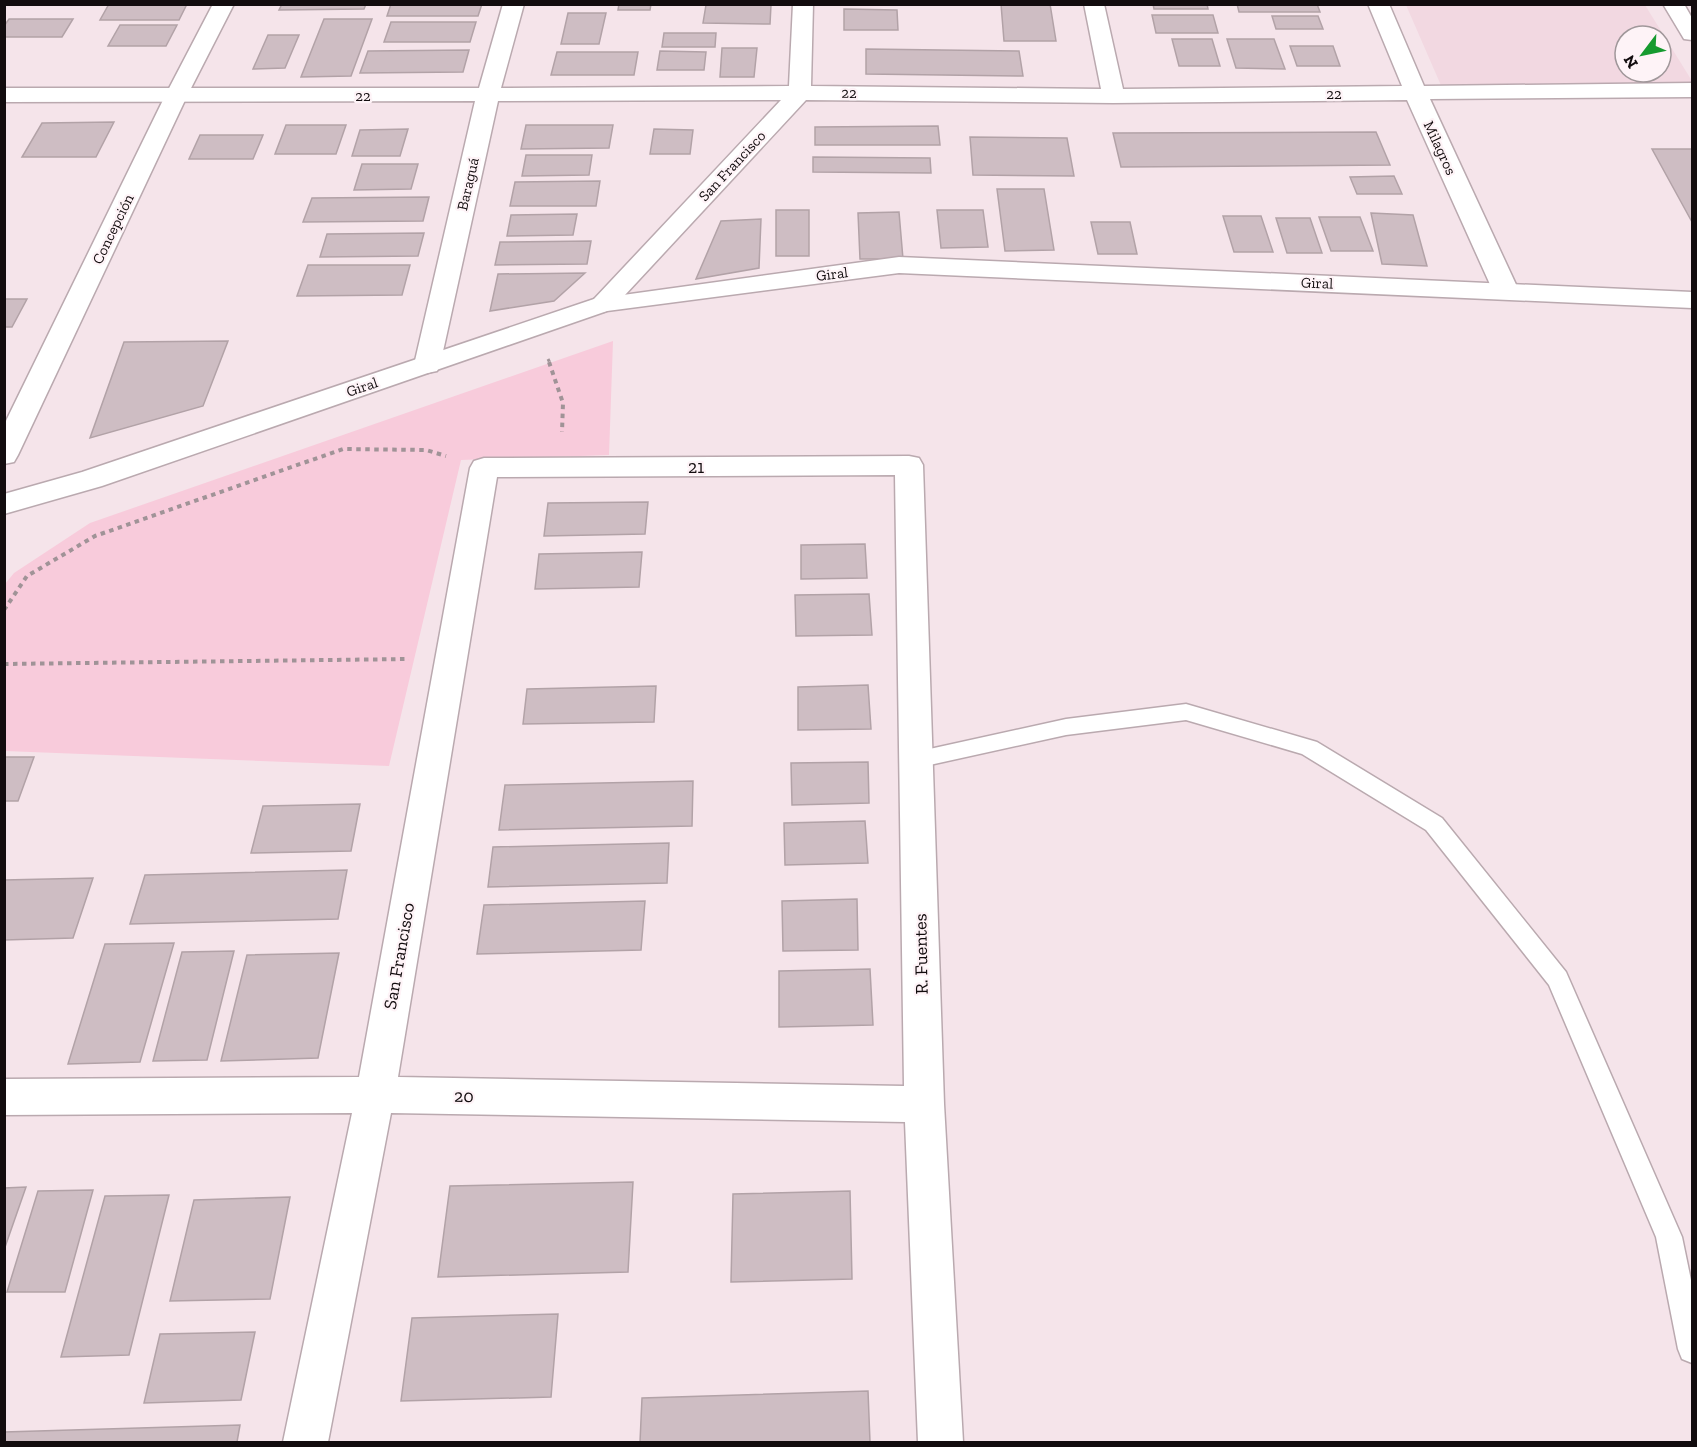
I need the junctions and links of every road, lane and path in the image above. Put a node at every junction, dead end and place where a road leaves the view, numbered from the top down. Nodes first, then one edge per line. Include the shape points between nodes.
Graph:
1 (224, 4) edge
2 (514, 4) edge
3 (803, 4) edge
4 (1094, 4) edge
5 (1378, 4) edge
6 (1673, 4) edge
7 (1692, 34) edge
8 (1692, 90) edge
9 (800, 93) junction
10 (1416, 94) junction
11 (4, 95) edge
12 (488, 95) junction
13 (176, 96) junction
14 (1113, 96) junction
15 (1506, 291) junction
16 (1692, 300) edge
17 (603, 304) junction
18 (532, 328) junction
19 (427, 365) junction
20 (5, 452) edge
21 (909, 465) joint
22 (484, 468) junction
23 (554, 468) junction
24 (4, 504) edge
25 (4, 610) edge
26 (451, 658) junction
27 (4, 664) edge
28 (916, 760) junction
29 (375, 1095) junction
30 (4, 1097) edge
31 (924, 1104) junction
32 (1692, 1349) edge
33 (305, 1443) edge
34 (941, 1443) edge

1 - 13 street, Concepción
2 - 12 street, Baraguá
3 - 9 street
4 - 14 street
5 - 10 street, Milagros
6 - 7 street
8 - 10 street, 22
9 - 12 street, 22
9 - 14 street, 22
9 - 17 street, San Francisco
10 - 14 street, 22
10 - 15 street, Milagros
11 - 13 street, 22
12 - 13 street, 22
12 - 19 street, Baraguá
13 - 20 street, Concepción
15 - 16 street, Giral
15 - 17 street, Giral via 898,265
17 - 18 street, Giral
18 - 19 street, Giral
18 - 23 path via 563,391 565,418
19 - 24 street, Giral via 92,479
21 - 23 street, 21
21 - 28 street, R. Fuentes
22 - 23 street, 21
22 - 25 path via 426,450 343,449 95,536 27,576
22 - 26 street, San Francisco
26 - 27 path
26 - 29 street, San Francisco
28 - 31 street, R. Fuentes
28 - 32 lane via 1066,727 1186,712 1309,748 1434,824 1558,979 1669,1237
29 - 30 street, 20
29 - 31 street, 20
29 - 33 street, San Francisco
31 - 34 street, R. Fuentes

